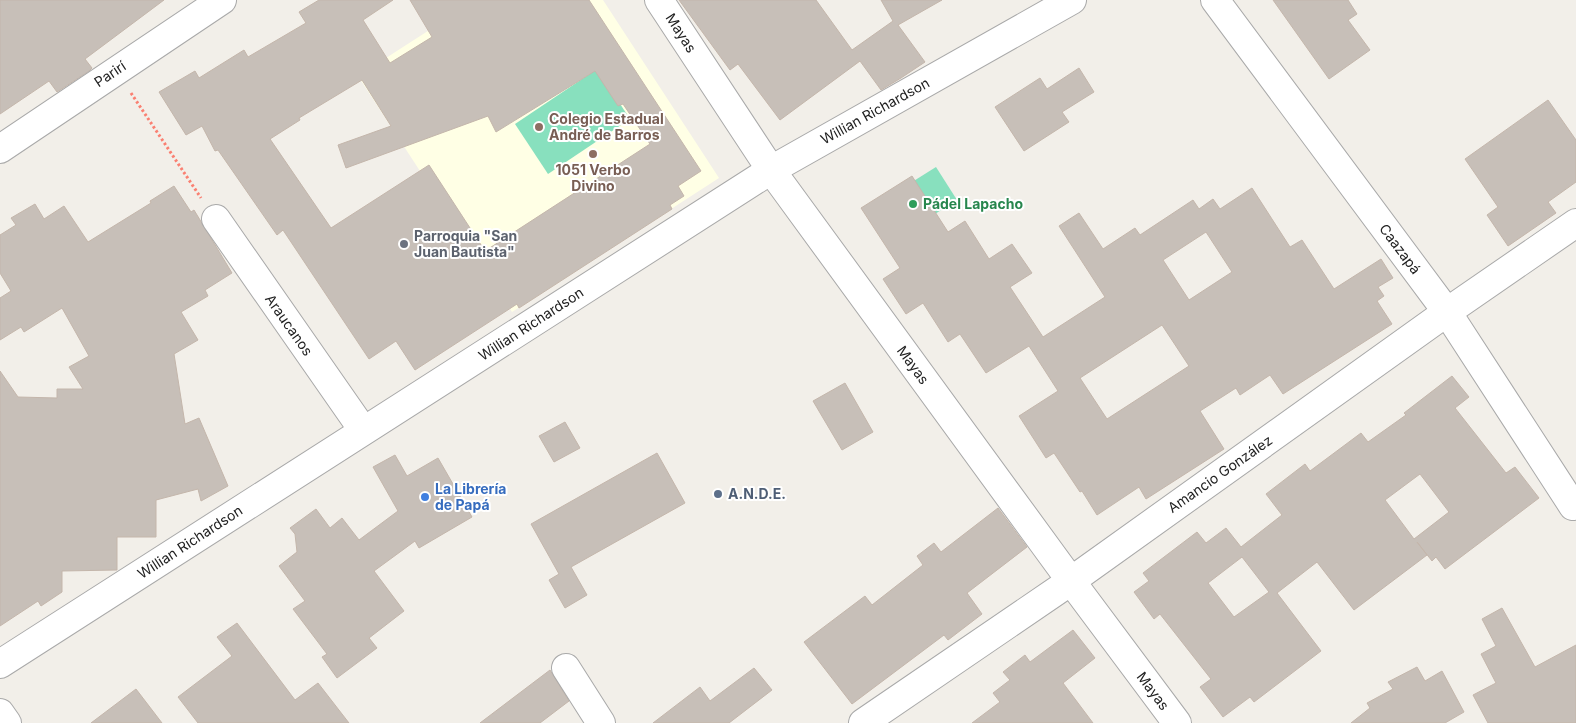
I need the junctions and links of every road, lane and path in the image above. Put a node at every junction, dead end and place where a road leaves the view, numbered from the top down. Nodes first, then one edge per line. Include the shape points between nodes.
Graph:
1 (222, 0) edge
2 (659, 0) edge
3 (1072, 0) edge
4 (1215, 0) edge
5 (115, 70) junction
6 (0, 149) edge
7 (771, 170) junction
8 (216, 219) joint
9 (1576, 223) edge
10 (1447, 312) junction
11 (363, 430) junction
12 (1573, 506) dead end
13 (1071, 580) junction
14 (0, 664) edge
15 (566, 668) dead end
16 (0, 713) edge
17 (8, 723) edge
18 (600, 723) edge
19 (863, 723) edge
20 (1177, 723) edge

1 - 5 street, Parirí
2 - 7 street, Mayas
3 - 7 street, Willian Richardson
4 - 10 street, Caazapá
5 - 6 street, Parirí
5 - 8 path
7 - 11 street, Willian Richardson
7 - 13 street, Mayas
8 - 11 street, Araucanos
9 - 10 street, Amancio González
10 - 12 street, Caazapá
10 - 13 street, Amancio González
11 - 14 street, Willian Richardson
13 - 19 street, Amancio González
13 - 20 street, Mayas
15 - 18 street
16 - 17 street

